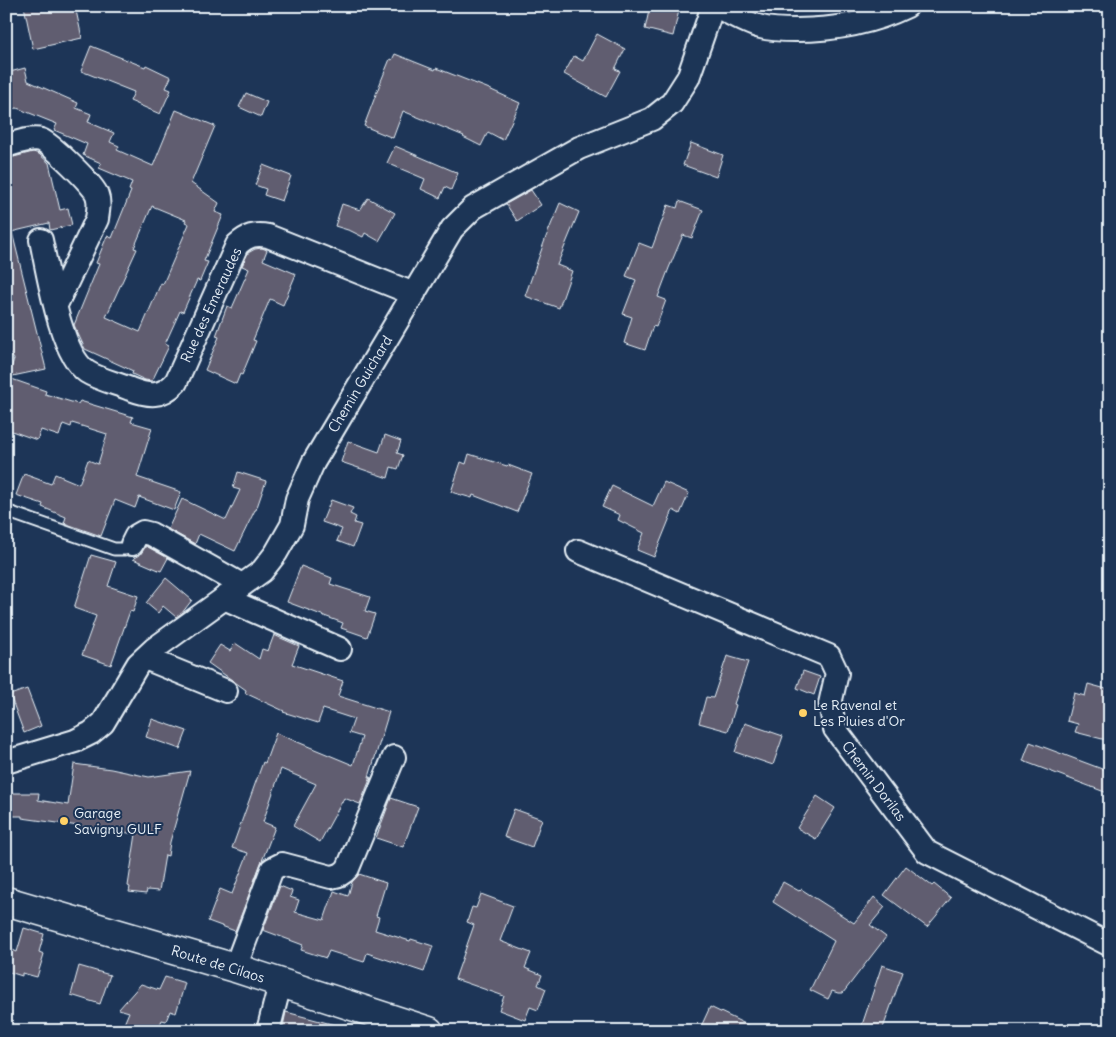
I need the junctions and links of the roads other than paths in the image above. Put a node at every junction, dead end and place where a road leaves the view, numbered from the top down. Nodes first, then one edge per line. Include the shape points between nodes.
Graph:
1 (714, 6) edge
2 (907, 6) edge
3 (6, 146) edge
4 (41, 240) dead end
5 (414, 294) junction
6 (56, 305) junction
7 (6, 511) edge
8 (132, 544) joint
9 (578, 551) dead end
10 (242, 585) junction
11 (224, 598) junction
12 (340, 649) dead end
13 (145, 658) junction
14 (226, 691) dead end
15 (394, 757) dead end
16 (6, 762) edge
17 (6, 901) edge
18 (1110, 945) edge
19 (235, 968) junction
20 (280, 984) junction
21 (268, 1031) edge
22 (429, 1031) edge

1 - 2 street, Chemin Guichard via 761,27 784,30 852,25 887,16
1 - 5 street, Chemin Guichard via 688,78 672,102 652,119 579,148 473,208 452,229
3 - 6 street via 41,140 85,179 97,196 97,219
4 - 6 street, Rue des Emeraudes
5 - 6 street, Rue des Emeraudes via 268,236 245,238 237,245 176,382 157,394 144,394 88,373 76,362 68,346
5 - 10 street, Chemin Guichard via 309,472 297,499 292,525 276,553 262,571
7 - 8 lane via 114,549 125,549
8 - 10 street via 143,532 151,534
9 - 18 street, Chemin Dorilas via 828,656 837,673 830,704 836,729 927,852
10 - 11 street, Chemin Guichard
11 - 12 street
11 - 13 street, Chemin Guichard
13 - 14 street
13 - 16 street, Chemin Guichard via 138,664 103,723 91,733
15 - 19 street via 348,868 344,873 331,877 282,864 272,869
17 - 19 main road, Route de Cilaos
19 - 20 main road, Route de Cilaos
20 - 21 street
20 - 22 main road, Route de Cilaos

